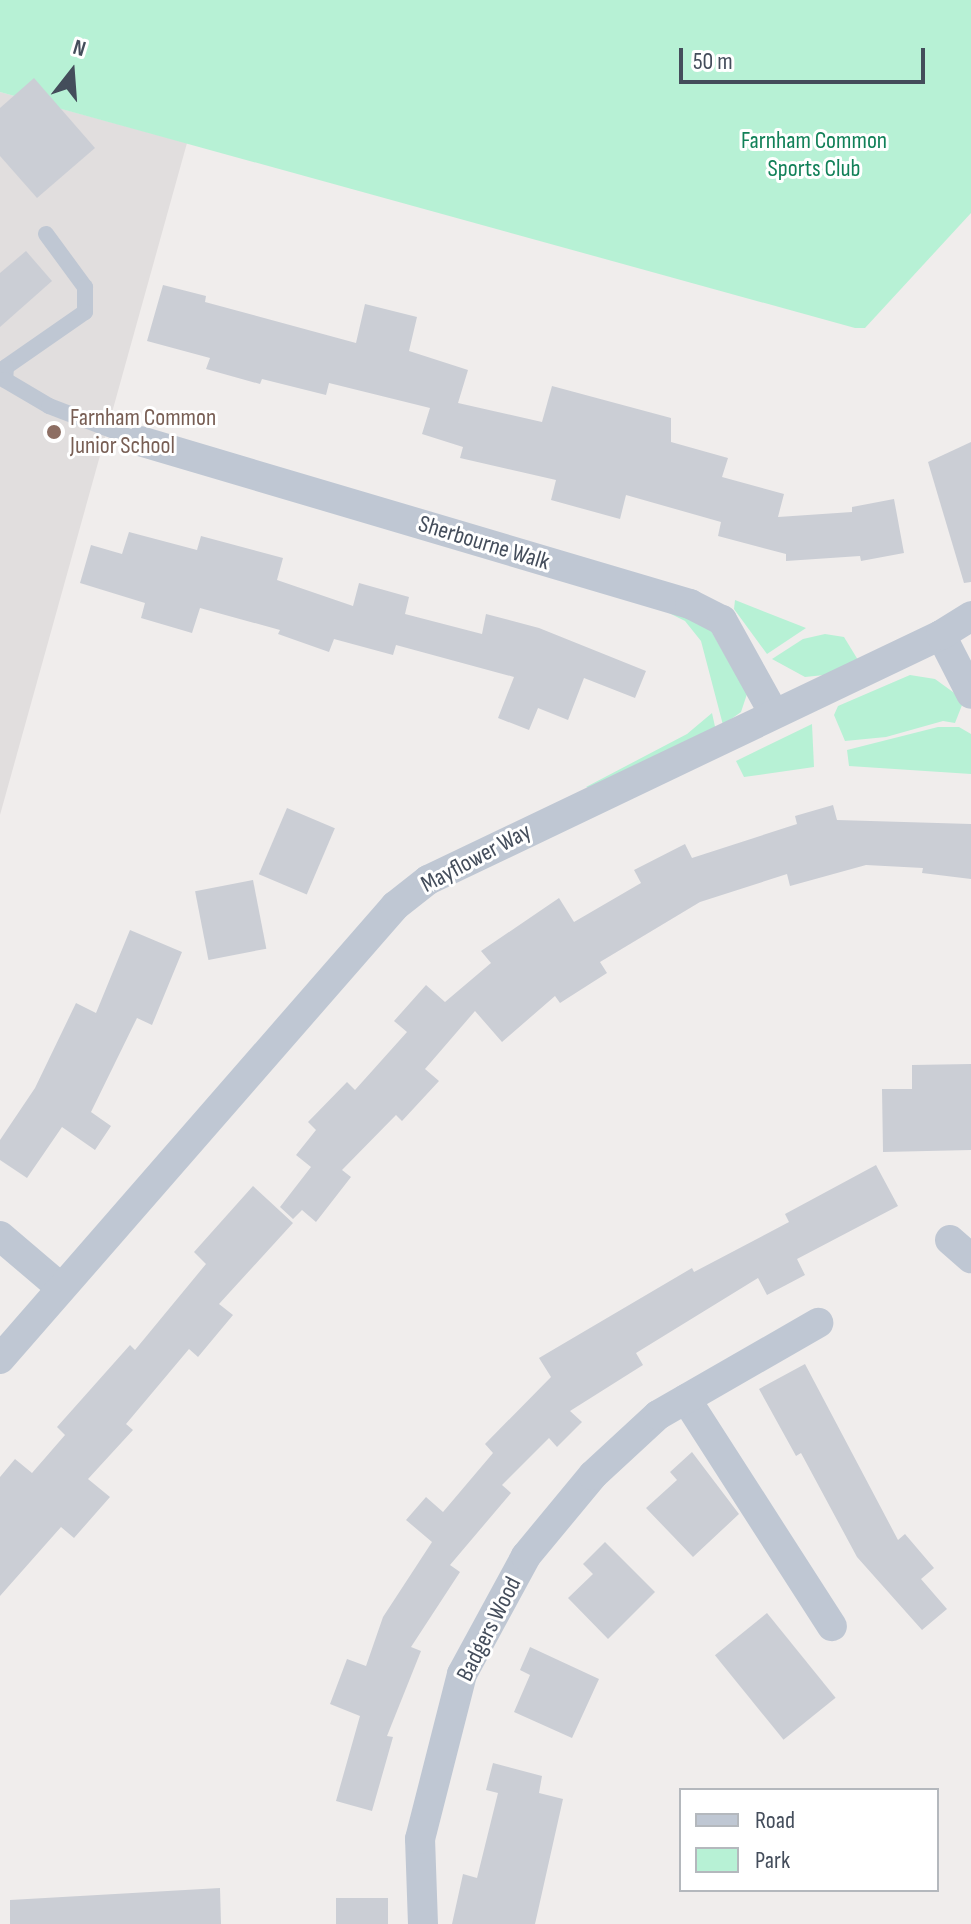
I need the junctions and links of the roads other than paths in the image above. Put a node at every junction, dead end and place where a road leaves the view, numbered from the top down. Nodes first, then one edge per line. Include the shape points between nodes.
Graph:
1 (46, 234) dead end
2 (140, 441) joint
3 (971, 616) edge
4 (941, 635) junction
5 (971, 694) edge
6 (774, 714) junction
7 (0, 1236) edge
8 (61, 1288) junction
9 (818, 1323) dead end
10 (0, 1359) edge
11 (686, 1399) junction
12 (832, 1626) dead end
13 (423, 1924) edge

1 - 2 lane via 85,287 85,312 6,367 5,380 49,406
2 - 6 street, Sherbourne Walk via 690,604 722,620
3 - 4 street, Mayflower Way
4 - 5 street
4 - 6 street, Mayflower Way
6 - 8 street, Mayflower Way via 450,867 395,906
7 - 8 street
8 - 10 street, Mayflower Way
9 - 11 street, Badgers Wood
11 - 12 street
11 - 13 street, Badgers Wood via 658,1415 593,1475 526,1556 462,1674 420,1839

